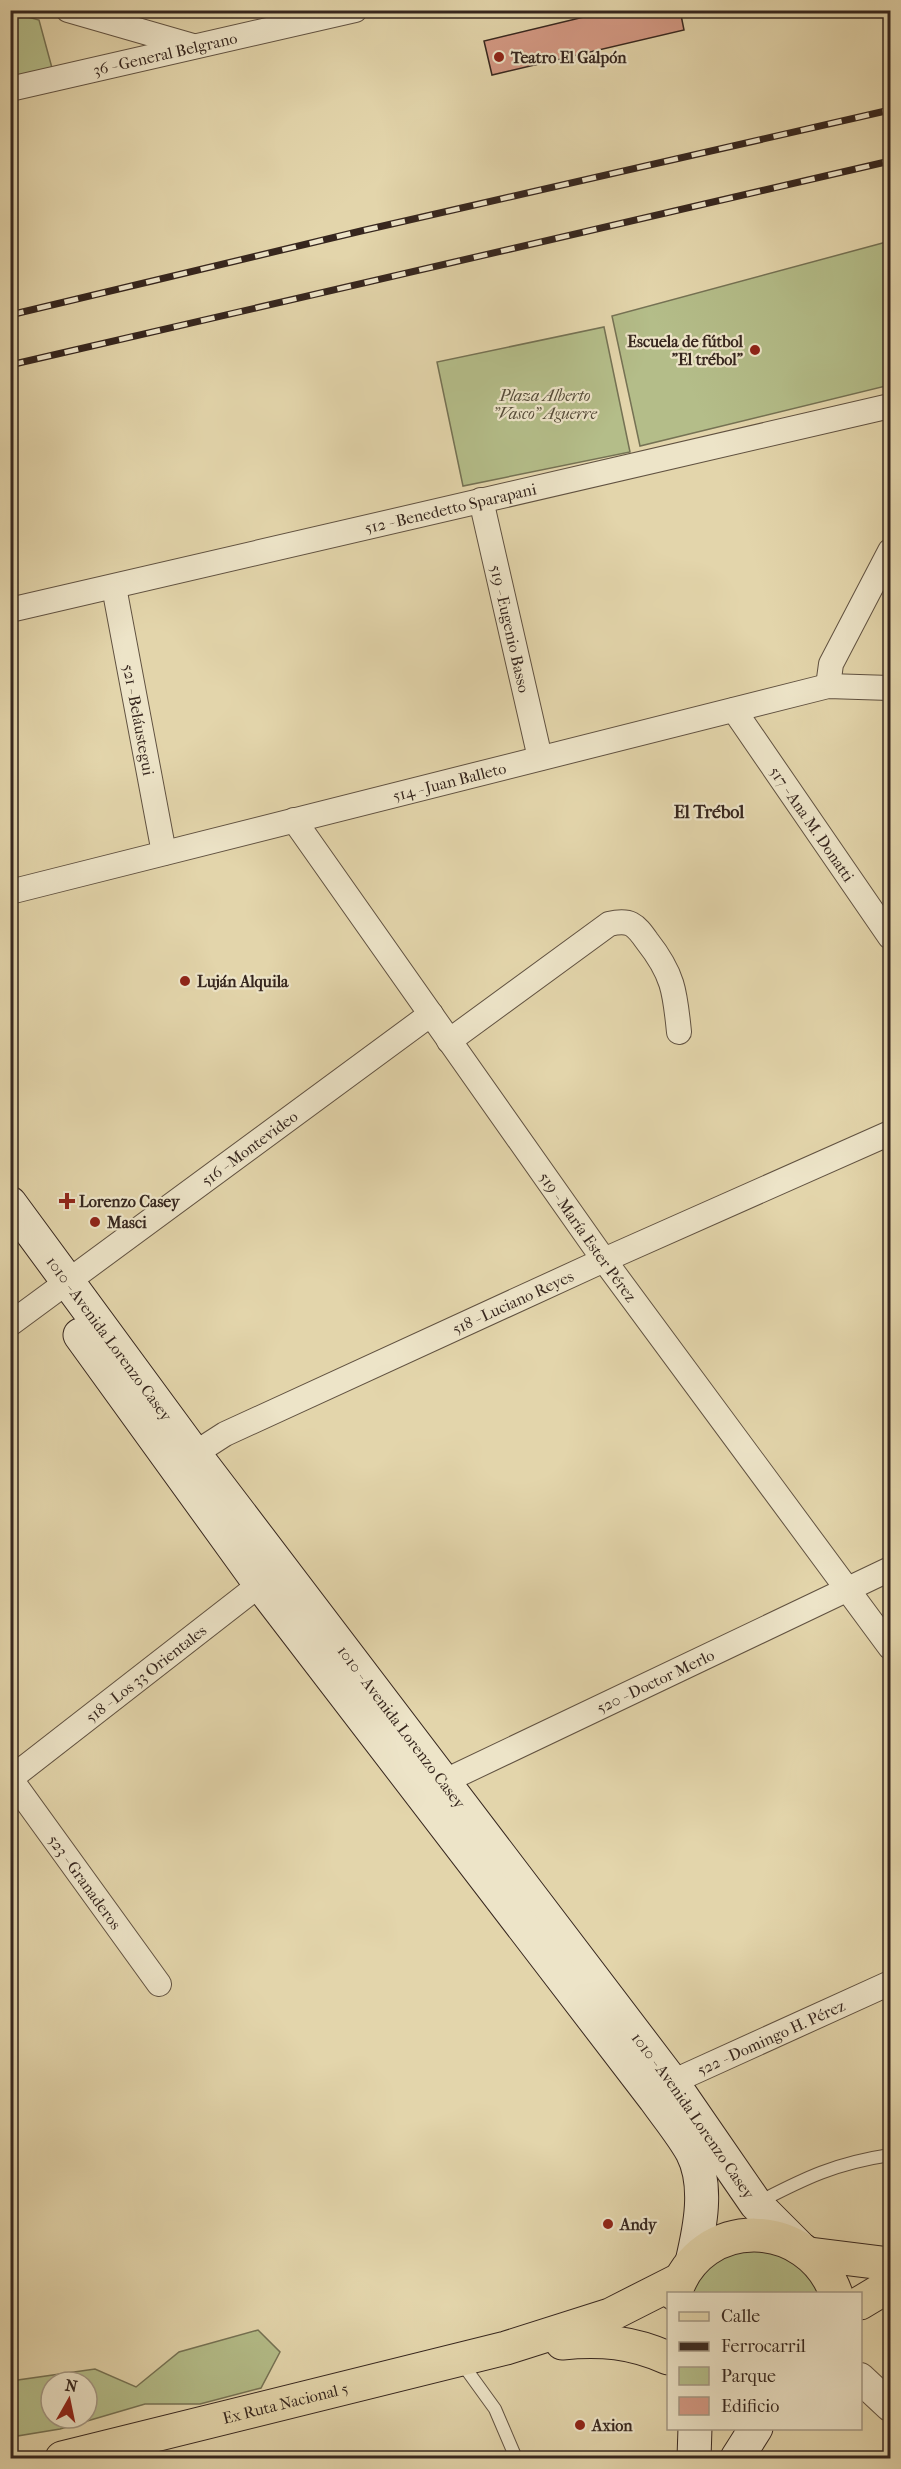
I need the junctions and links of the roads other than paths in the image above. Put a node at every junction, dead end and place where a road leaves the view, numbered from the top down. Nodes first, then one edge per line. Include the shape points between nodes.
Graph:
1 (68, 10) edge
2 (355, 10) edge
3 (196, 47) junction
4 (13, 95) edge
5 (891, 405) edge
6 (481, 500) junction
7 (891, 551) edge
8 (114, 587) junction
9 (10, 610) edge
10 (828, 686) junction
11 (891, 688) edge
12 (734, 710) junction
13 (540, 758) junction
14 (294, 820) junction
15 (164, 853) junction
16 (10, 892) edge
17 (891, 937) edge
18 (431, 1014) junction
19 (679, 1032) dead end
20 (449, 1041) junction
21 (891, 1133) edge
22 (10, 1203) edge
23 (10, 1240) edge
24 (604, 1260) junction
25 (58, 1288) junction
26 (10, 1324) edge
27 (184, 1460) junction
28 (891, 1569) edge
29 (271, 1576) junction
30 (846, 1589) junction
31 (891, 1647) edge
32 (11, 1778) edge
33 (434, 1789) junction
34 (891, 1983) edge
35 (159, 1984) dead end
36 (664, 2090) junction
37 (891, 2155) edge
38 (756, 2204) junction
39 (804, 2250) junction
40 (891, 2264) edge
41 (682, 2278) edge
42 (891, 2285) edge
43 (835, 2292) edge
44 (862, 2302) edge
45 (506, 2348) junction
46 (667, 2357) edge
47 (458, 2358) junction
48 (695, 2430) edge
49 (755, 2430) edge
50 (62, 2458) edge
51 (516, 2458) edge
52 (694, 2458) edge
53 (737, 2458) edge

1 - 3 street
2 - 3 street, 36 - General Belgrano
3 - 4 street, 36 - General Belgrano
5 - 6 street, 512 - Benedetto Sparapani
6 - 8 street, 512 - Benedetto Sparapani
6 - 13 street, 519 - Eugenio Basso
7 - 10 street via 831,664
8 - 9 street, 512 - Benedetto Sparapani
8 - 15 street, 521 - Beláustegui
10 - 11 street, 514 - Juan Balleto
10 - 12 street, 514 - Juan Balleto
12 - 13 street, 514 - Juan Balleto
12 - 17 street, 517 - Ana M. Donatti
13 - 14 street, 514 - Juan Balleto
14 - 15 street, 514 - Juan Balleto
14 - 18 street, 519 - María Ester Pérez
15 - 16 street, 514 - Juan Balleto
18 - 20 street, 519 - María Ester Pérez
18 - 25 street, 516 - Montevideo
19 - 20 street via 666,965 637,927 624,920 609,924
20 - 24 street, 519 - María Ester Pérez
21 - 24 street, 518 - Luciano Reyes
22 - 25 main road, 1010 - Avenida Lorenzo Casey
23 - 25 main road, 1010 - Avenida Lorenzo Casey
24 - 27 street, 518 - Luciano Reyes via 225,1434
24 - 30 street, 519 - María Ester Pérez
25 - 26 street, 516 - Montevideo
25 - 27 main road, 1010 - Avenida Lorenzo Casey
27 - 29 main road, 1010 - Avenida Lorenzo Casey
28 - 30 street, 520 - Doctor Merlo
29 - 32 street, 518 - Los 33 Orientales
29 - 33 main road, 1010 - Avenida Lorenzo Casey
30 - 31 street, 519 - María Ester Pérez
30 - 33 street, 520 - Doctor Merlo
32 - 35 street, 523 - Granaderos
33 - 36 main road, 1010 - Avenida Lorenzo Casey
34 - 36 street, 522 - Domingo H. Pérez
36 - 38 main road, 1010 - Avenida Lorenzo Casey
36 - 41 main road, 1010 - Avenida Lorenzo Casey via 698,2171 700,2228
37 - 38 lane via 811,2174
38 - 39 main road, 1010 - Avenida Lorenzo Casey
39 - 40 main road
39 - 41 main road, Ex Ruta Nacional 5 via 771,2236 742,2235 715,2244
39 - 43 main road via 823,2267
41 - 45 main road, Ex Ruta Nacional 5 via 610,2315
42 - 44 main road
45 - 46 main road, Ex Ruta Nacional 5 via 610,2341
45 - 47 main road, Ex Ruta Nacional 5
47 - 50 main road, Ex Ruta Nacional 5
47 - 51 lane via 495,2409
48 - 52 main road
49 - 53 main road

